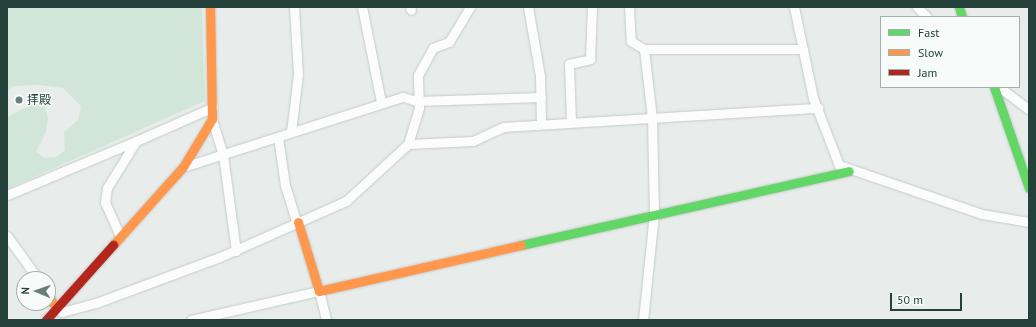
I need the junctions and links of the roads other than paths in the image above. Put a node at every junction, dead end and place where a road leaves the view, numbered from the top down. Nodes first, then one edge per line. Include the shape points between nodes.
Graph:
1 (210, 7) edge
2 (294, 7) edge
3 (362, 7) edge
4 (470, 7) edge
5 (528, 7) edge
6 (592, 7) edge
7 (629, 7) edge
8 (794, 7) edge
9 (917, 7) edge
10 (926, 16) edge
11 (803, 49) junction
12 (644, 50) junction
13 (994, 88) edge
14 (999, 88) edge
15 (541, 97) junction
16 (417, 101) junction
17 (381, 102) junction
18 (213, 107) junction
19 (818, 108) junction
20 (1029, 110) edge
21 (652, 118) junction
22 (212, 119) junction
23 (570, 122) junction
24 (541, 124) junction
25 (291, 132) junction
26 (278, 137) junction
27 (136, 141) junction
28 (408, 144) junction
29 (223, 155) junction
30 (183, 167) junction
31 (849, 171) junction
32 (1029, 188) edge
33 (7, 195) edge
34 (654, 214) junction
35 (1029, 222) edge
36 (297, 223) junction
37 (7, 236) edge
38 (120, 236) junction
39 (236, 251) junction
40 (32, 271) edge
41 (319, 291) junction
42 (56, 308) joint
43 (54, 311) edge
44 (46, 320) edge
45 (191, 320) edge
46 (326, 320) edge
47 (643, 320) edge

1 - 18 street
2 - 25 street via 298,74
3 - 17 street
4 - 16 street via 449,42 433,48 418,75
5 - 15 street
6 - 23 street via 590,59 569,64
7 - 12 street via 631,41
8 - 11 street
9 - 10 street
11 - 12 street
11 - 19 street
12 - 21 street
13 - 32 street
14 - 20 street
15 - 16 street
15 - 24 street
16 - 17 street via 403,97
16 - 28 street
17 - 25 street
18 - 22 street
18 - 27 street
19 - 21 street
19 - 31 street via 839,166
21 - 23 street
21 - 34 street
22 - 29 street
22 - 30 street
23 - 24 street
24 - 28 street via 503,127 474,141
25 - 26 street
26 - 29 street
26 - 36 street via 285,185
27 - 33 street
27 - 38 street via 107,188 105,202
28 - 36 street via 346,201
29 - 30 street
29 - 39 street
30 - 38 street
31 - 34 street
31 - 35 street via 982,214
34 - 41 street
34 - 47 street
36 - 39 street
36 - 41 street
37 - 40 street
38 - 42 street
39 - 42 street via 96,303 62,312
41 - 45 street
41 - 46 street
43 - 44 street

